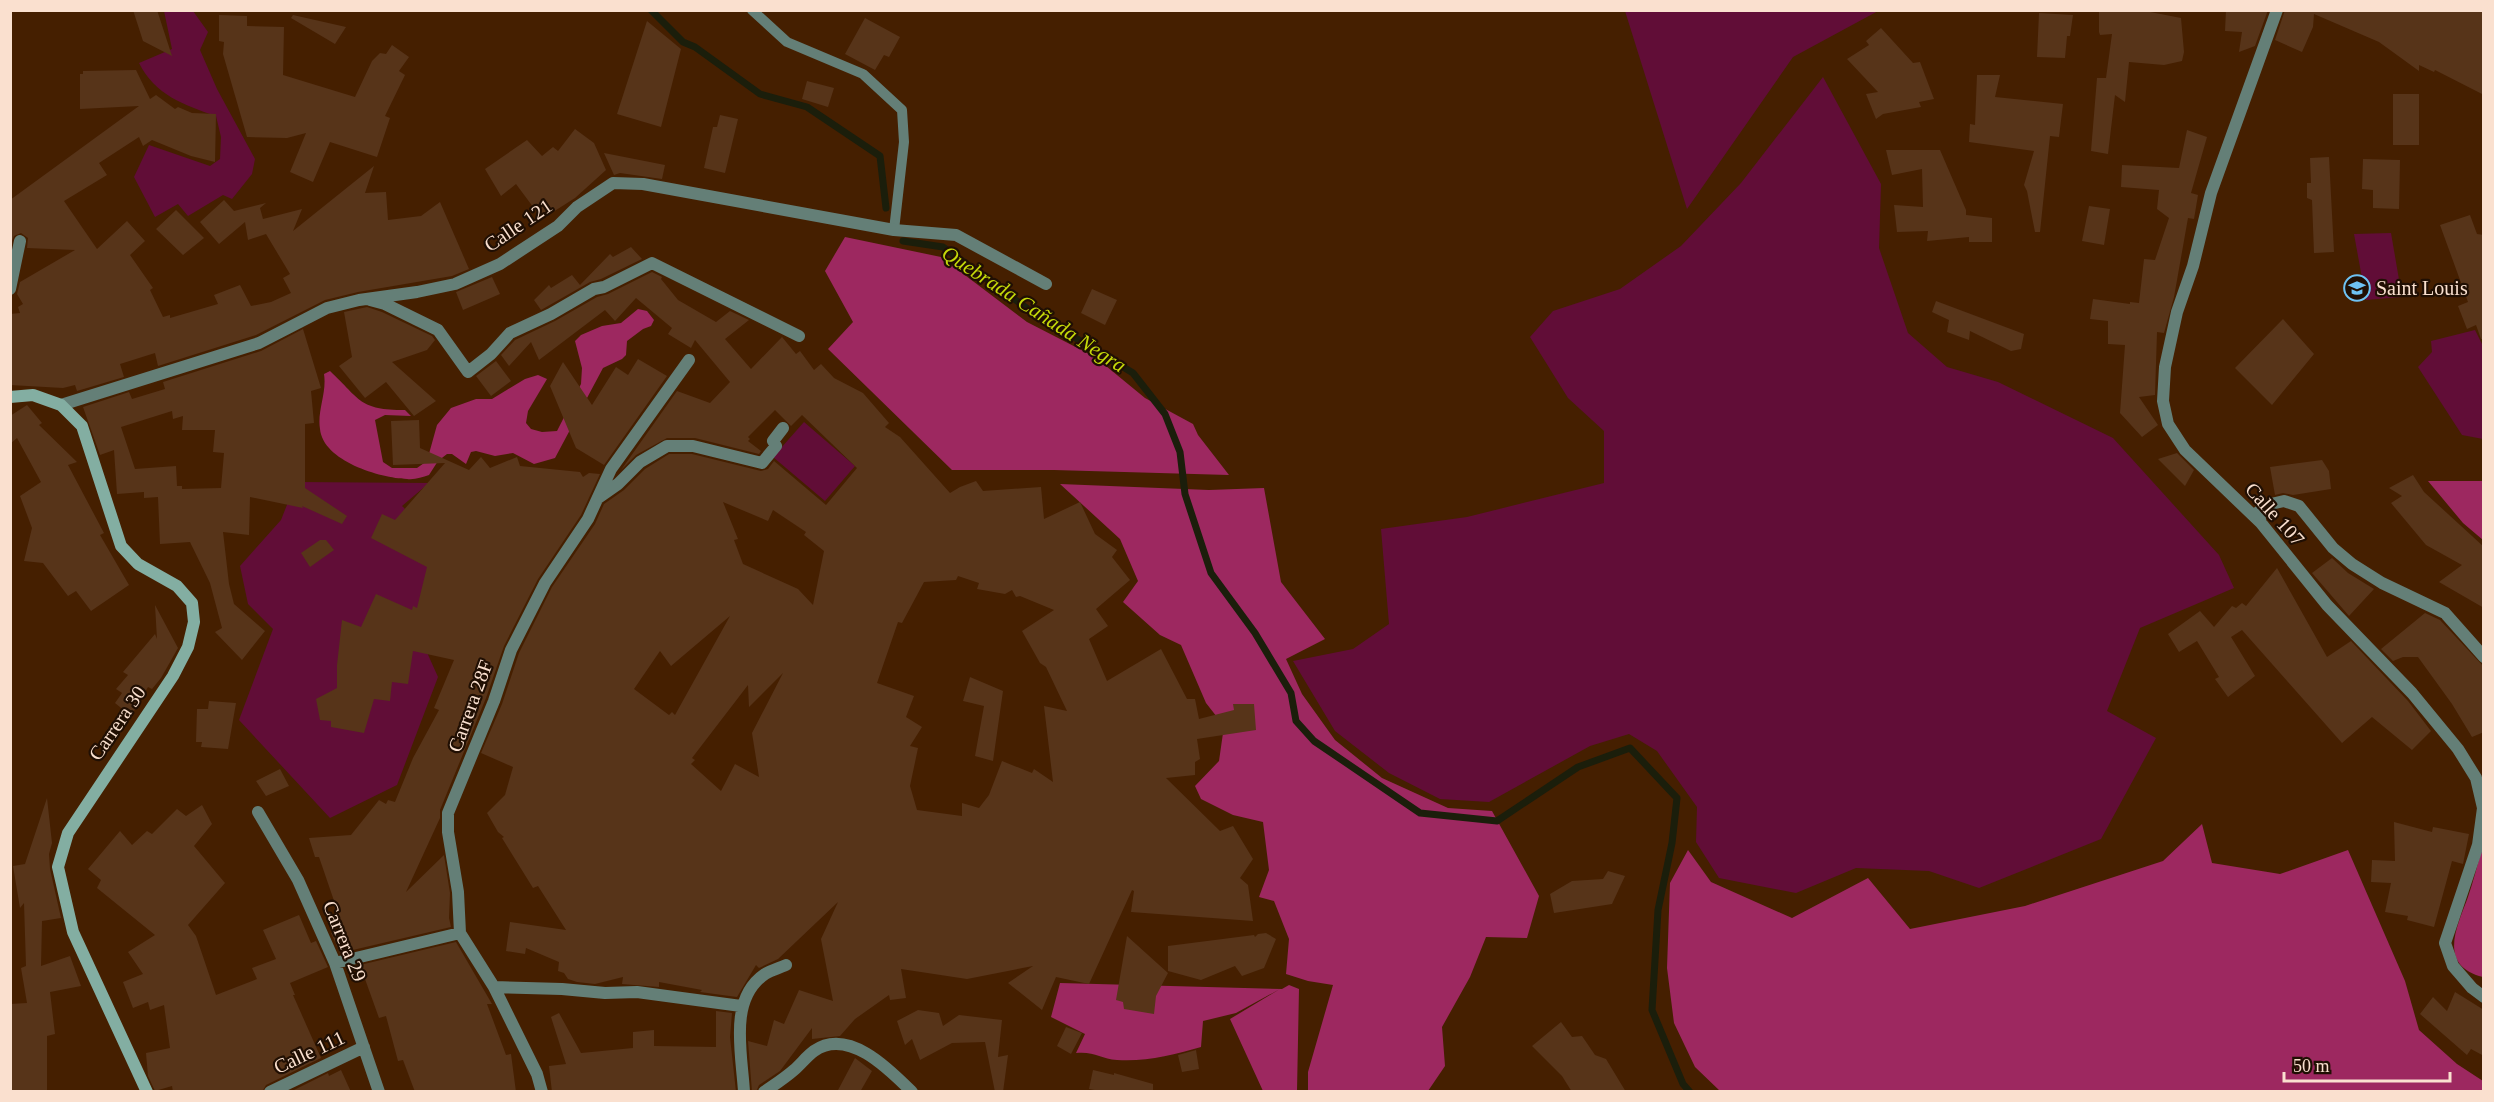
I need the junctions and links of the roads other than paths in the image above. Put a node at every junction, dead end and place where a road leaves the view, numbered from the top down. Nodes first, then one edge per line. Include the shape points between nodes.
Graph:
1 (752, 10) edge
2 (2277, 10) edge
3 (894, 230) junction
4 (20, 241) dead end
5 (1046, 284) dead end
6 (10, 289) edge
7 (366, 298) junction
8 (799, 336) dead end
9 (689, 360) dead end
10 (10, 397) edge
11 (61, 405) junction
12 (783, 428) dead end
13 (597, 499) junction
14 (2261, 523) junction
15 (2484, 657) edge
16 (258, 812) dead end
17 (460, 933) junction
18 (335, 963) junction
19 (786, 965) dead end
20 (494, 987) junction
21 (2484, 997) edge
22 (741, 1006) junction
23 (364, 1047) junction
24 (147, 1092) edge
25 (270, 1092) edge
26 (379, 1092) edge
27 (542, 1092) edge
28 (744, 1092) edge
29 (764, 1092) edge
30 (912, 1092) edge

1 - 3 lane via 788,42 863,75 902,110 904,142
2 - 14 street, Calle 107 via 2211,193 2175,323 2165,367 2163,400 2168,424 2186,450
3 - 5 street, Calle 121 via 956,235
3 - 7 street, Calle 121 via 643,184 613,183 500,264 455,284
4 - 6 street
7 - 8 street via 438,330 468,372 510,333 652,263
7 - 11 street, Calle 121 via 327,308 259,343
9 - 13 street, Carrera 28F via 611,469
10 - 11 street via 33,395
11 - 24 street, Carrera 30 via 82,426 122,546 138,564 177,586 192,603 194,622 188,646 173,676 68,833 58,867 73,932
12 - 13 street via 773,441 776,446 762,463 693,446 667,446 640,462
13 - 17 street, Carrera 28F via 544,584 511,650 448,813
14 - 15 street via 2258,512 2271,504 2284,501 2299,507 2346,559 2382,583 2445,613
14 - 21 street, Calle 107 via 2327,605 2412,693 2458,748 2476,778 2483,808 2478,845 2445,943 2453,966
16 - 18 street, Carrera 29 via 298,880
17 - 18 street
17 - 20 street, Carrera 28F
18 - 23 street, Carrera 29
19 - 22 street via 765,974 749,989
20 - 22 street via 637,992
20 - 27 street, Carrera 28F
22 - 28 street
23 - 25 street, Calle 111
23 - 26 street, Carrera 29
29 - 30 street via 827,1044 847,1044 863,1052

